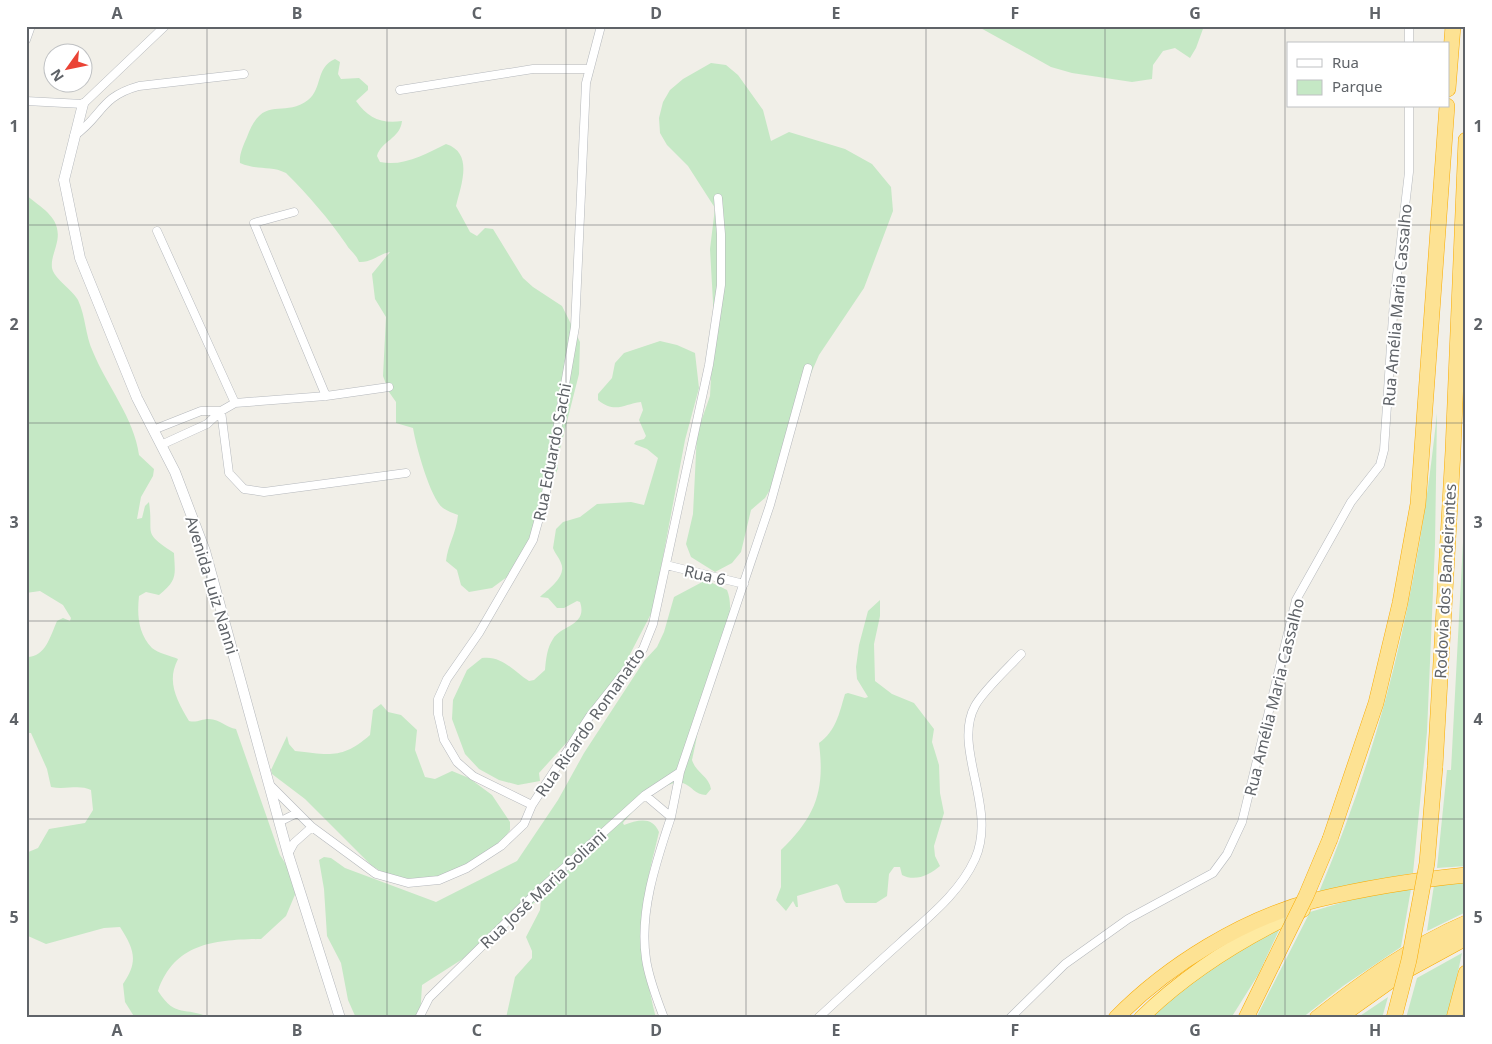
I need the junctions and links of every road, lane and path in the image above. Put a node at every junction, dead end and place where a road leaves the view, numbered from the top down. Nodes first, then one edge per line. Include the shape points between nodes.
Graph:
1 (31, 26) edge
2 (165, 26) edge
3 (601, 26) edge
4 (1409, 26) edge
5 (1453, 26) edge
6 (26, 40) edge
7 (1409, 42) edge
8 (1450, 64) edge
9 (588, 69) junction
10 (244, 74) dead end
11 (400, 90) dead end
12 (26, 101) edge
13 (83, 104) junction
14 (1409, 108) edge
15 (1447, 108) edge
16 (74, 136) junction
17 (1466, 140) edge
18 (718, 198) dead end
19 (294, 212) dead end
20 (157, 231) dead end
21 (808, 368) dead end
22 (389, 387) dead end
23 (326, 396) junction
24 (235, 403) junction
25 (221, 411) junction
26 (154, 430) junction
27 (161, 445) junction
28 (406, 473) dead end
29 (666, 566) junction
30 (744, 584) junction
31 (1020, 654) dead end
32 (680, 772) junction
33 (268, 784) junction
34 (645, 795) junction
35 (532, 805) junction
36 (298, 812) junction
37 (671, 817) junction
38 (279, 822) junction
39 (312, 827) junction
40 (288, 854) junction
41 (1466, 875) edge
42 (1360, 892) junction
43 (1466, 923) edge
44 (1466, 938) edge
45 (1271, 967) junction
46 (1466, 973) edge
47 (1456, 1011) edge
48 (340, 1018) edge
49 (419, 1018) edge
50 (664, 1018) edge
51 (818, 1018) edge
52 (1010, 1018) edge
53 (1116, 1018) edge
54 (1141, 1018) edge
55 (1239, 1018) edge
56 (1246, 1018) edge
57 (1317, 1018) edge
58 (1338, 1018) edge
59 (1394, 1018) edge

1 - 6 street
2 - 13 street
3 - 9 street, Rua Eduardo Sachi
4 - 7 street
5 - 8 highway
9 - 11 street via 533,69
9 - 35 street, Rua Eduardo Sachi via 575,327 546,493 534,540 479,633 447,679 438,699 444,740 457,762 473,776
10 - 16 street via 124,90 102,105
12 - 13 street
13 - 16 street, Avenida Luiz Nanni
14 - 52 street, Rua Amélia Maria Cassalho via 1408,172 1394,301 1384,450 1380,465 1351,502 1296,600 1242,822 1227,854 1213,873 1128,919 1096,941 1065,964
15 - 45 highway, bridge via 1418,504 1400,603 1376,703 1330,840
16 - 26 street, Avenida Luiz Nanni via 64,189 80,258 137,398
17 - 59 highway, Rodovia dos Bandeirantes, bridge via 1435,767 1427,863 1409,960
18 - 29 street, Rua Ricardo Romanatto via 721,285 709,365
19 - 23 street via 254,223
20 - 24 street
21 - 30 street
22 - 23 street
23 - 24 street
24 - 25 street
25 - 26 street via 201,412
25 - 27 street via 207,424
25 - 28 street via 228,473 244,489 264,492
26 - 27 street, Avenida Luiz Nanni
27 - 33 street, Avenida Luiz Nanni via 175,472 205,551
29 - 30 street, Rua 6
29 - 35 street, Rua Ricardo Romanatto via 653,624 643,649 590,716
30 - 32 street
31 - 51 street via 975,705 970,722 969,740 982,810 982,835 976,858 962,882 941,906
32 - 34 street, Rua José Maria Soliani
32 - 37 street
33 - 36 street, Rua Ricardo Romanatto
33 - 38 street, Avenida Luiz Nanni
34 - 37 street
34 - 49 street, Rua José Maria Soliani via 533,896 429,998
35 - 39 street, Rua Ricardo Romanatto via 524,824 501,846 467,868 439,880 408,883 376,874
36 - 38 street
36 - 39 street, Rua Ricardo Romanatto
37 - 50 street via 650,891 644,936 652,987
38 - 40 street, Avenida Luiz Nanni
39 - 40 street via 294,842
40 - 48 street, Avenida Luiz Nanni
41 - 42 highway
42 - 53 highway via 1316,900 1284,911 1212,944 1168,974
42 - 54 highway via 1306,909 1246,938 1181,982
43 - 57 highway via 1414,950 1361,984
44 - 58 highway via 1400,974
45 - 55 highway
45 - 56 highway
46 - 47 highway

